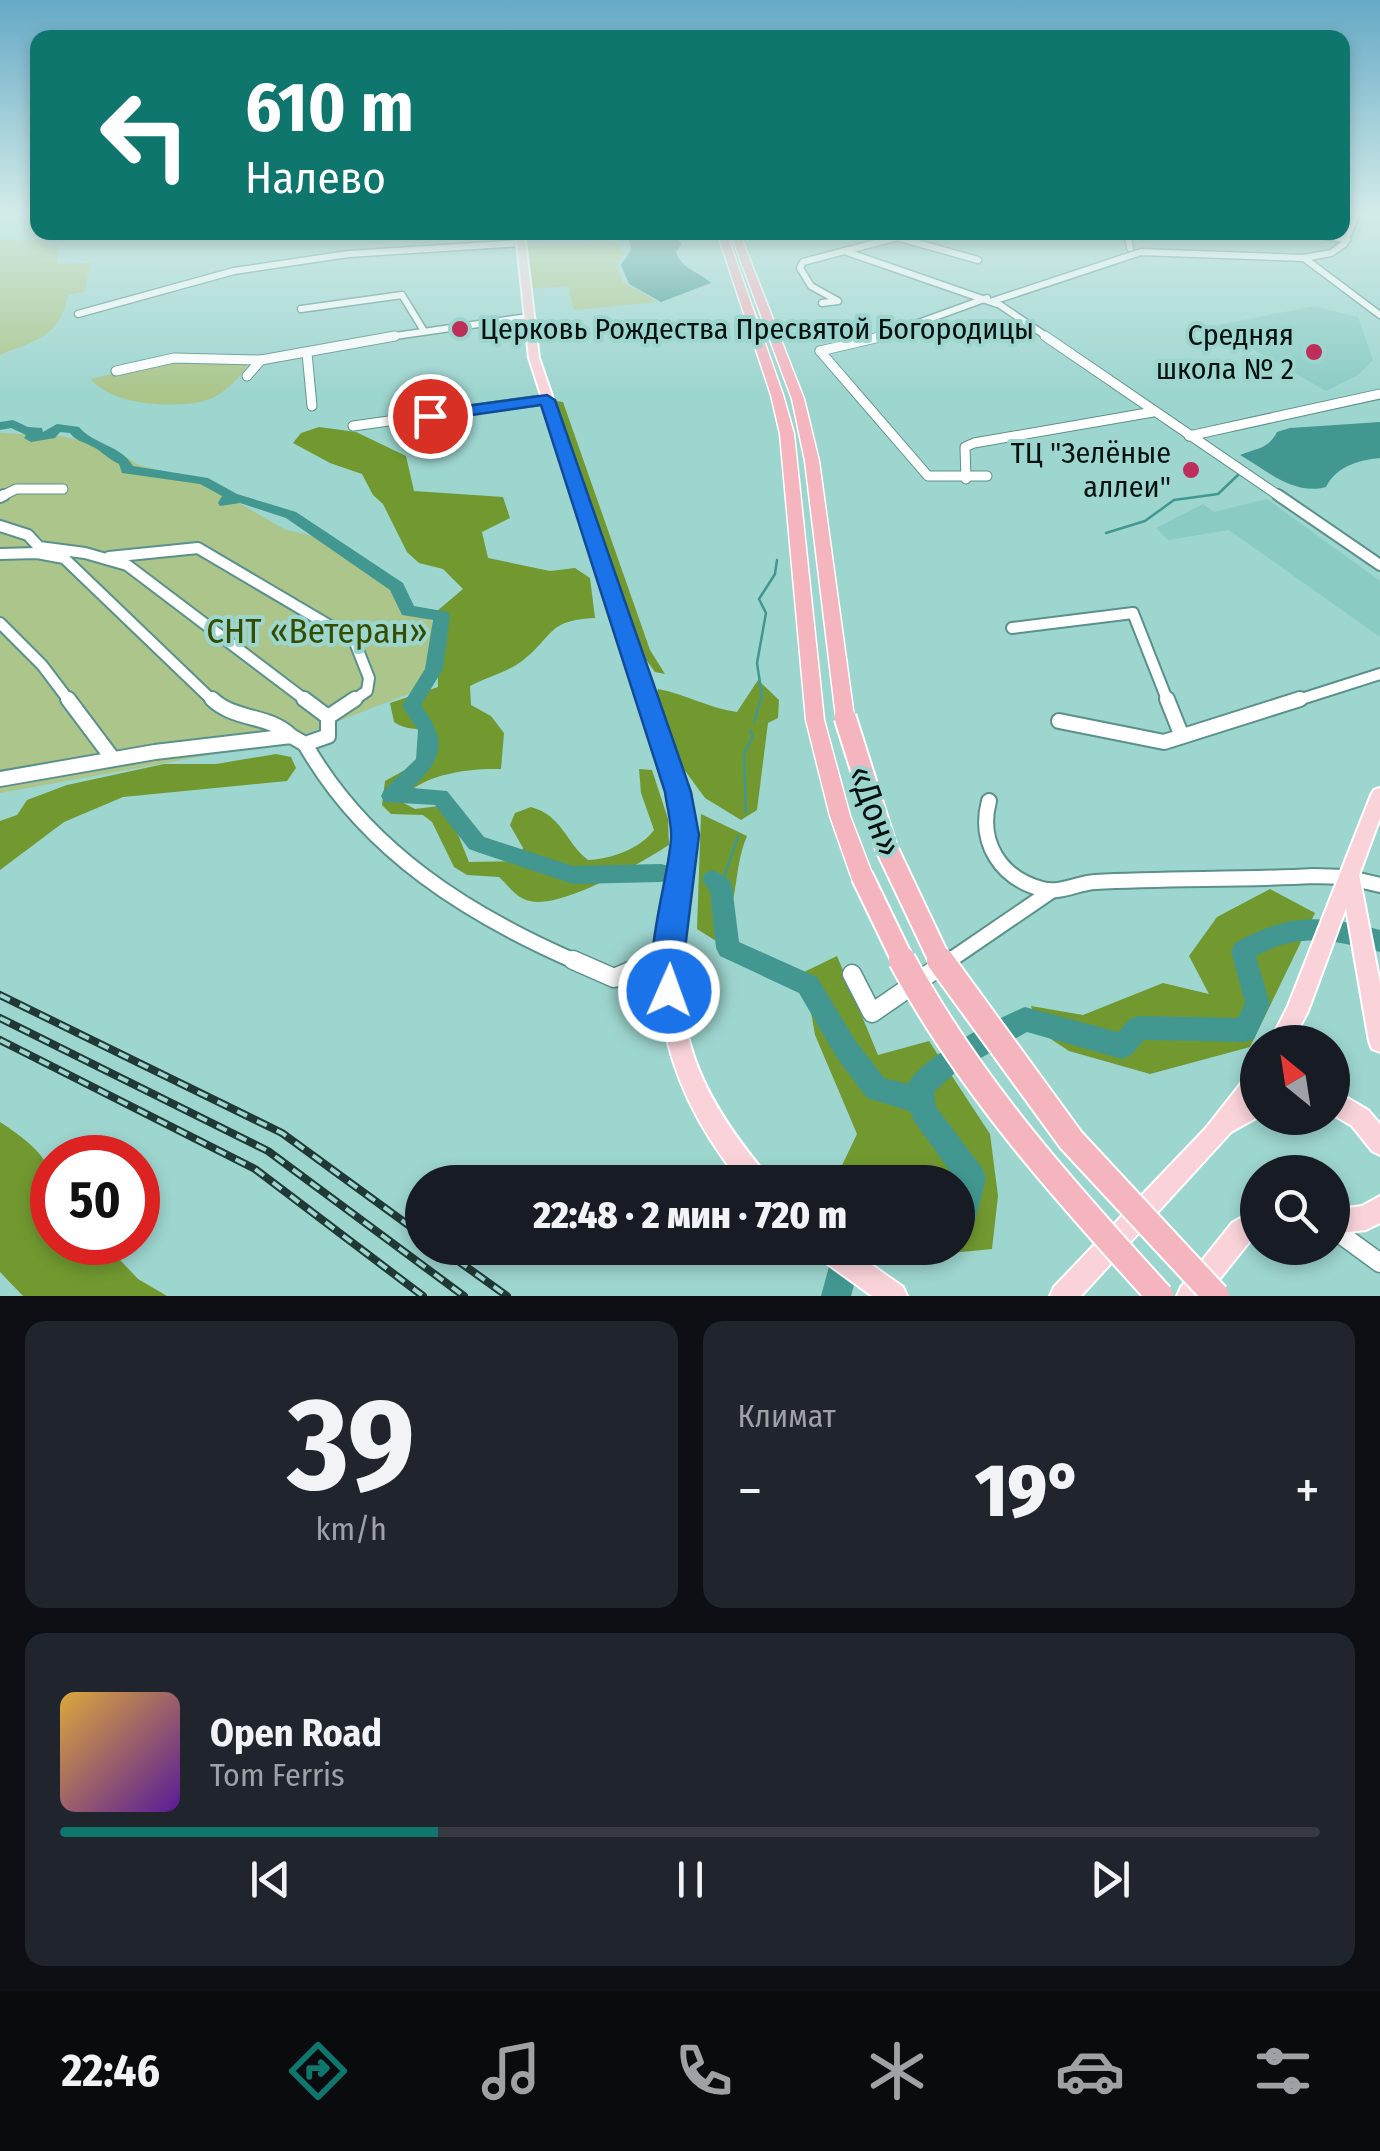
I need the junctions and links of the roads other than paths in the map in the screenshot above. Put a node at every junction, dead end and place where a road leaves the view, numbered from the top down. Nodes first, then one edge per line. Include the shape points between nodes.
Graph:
1 (225, 273) edge
2 (524, 273) edge
3 (735, 273) edge
4 (749, 273) edge
5 (803, 273) edge
6 (913, 273) edge
7 (1074, 273) edge
8 (1325, 273) edge
9 (990, 300) junction
10 (822, 303) dead end
11 (301, 309) dead end
12 (78, 314) dead end
13 (1380, 315) edge
14 (528, 318) junction
15 (424, 331) junction
16 (307, 353) junction
17 (261, 360) junction
18 (116, 371) dead end
19 (247, 376) dead end
20 (1380, 394) edge
21 (547, 400) junction
22 (312, 406) dead end
23 (1154, 412) junction
24 (353, 426) dead end
25 (1190, 436) junction
26 (987, 476) dead end
27 (966, 479) junction
28 (64, 489) dead end
29 (0, 497) edge
30 (0, 526) edge
31 (0, 554) edge
32 (105, 558) junction
33 (1380, 565) edge
34 (0, 623) edge
35 (1012, 628) dead end
36 (1380, 674) edge
37 (328, 717) junction
38 (1059, 722) dead end
39 (1182, 734) junction
40 (298, 740) junction
41 (113, 759) junction
42 (0, 779) edge
43 (1380, 795) edge
44 (989, 801) dead end
45 (1350, 875) junction
46 (1380, 885) edge
47 (1050, 892) junction
48 (669, 963) junction
49 (852, 974) dead end
50 (1289, 1025) edge
51 (1380, 1041) edge
52 (1240, 1103) edge
53 (1350, 1112) edge
54 (1240, 1117) edge
55 (1214, 1136) junction
56 (1380, 1143) edge
57 (743, 1165) edge
58 (1380, 1208) edge
59 (1350, 1221) edge
60 (1240, 1233) edge
61 (1350, 1239) edge
62 (1380, 1263) edge
63 (848, 1265) edge
64 (894, 1296) edge
65 (1063, 1296) edge
66 (1160, 1296) edge
67 (1190, 1296) edge
68 (1216, 1296) edge

1 - 12 street
2 - 14 main road
3 - 66 highway, «Дон», bridge via 787,434 815,720 856,861 916,985 976,1077
4 - 68 highway, «Дон», bridge via 802,415 845,717 888,852 946,971 1080,1150
5 - 10 street via 810,286 838,302
6 - 9 street
7 - 9 street
8 - 13 street
9 - 23 street
9 - 27 street via 820,351 928,476
11 - 15 street via 402,294
14 - 15 street
14 - 21 main road
15 - 16 street
16 - 17 street
16 - 22 street
17 - 18 street via 174,358
17 - 19 street
20 - 25 street
21 - 24 street
21 - 48 main road via 678,792 685,835
23 - 25 street
23 - 27 street via 974,443 963,455
25 - 33 street
26 - 27 street
28 - 29 street via 16,489
30 - 32 street via 28,535 40,547
31 - 40 street via 64,558 226,712 280,725
32 - 37 street via 127,565
32 - 37 street via 198,548 354,640 367,690
34 - 41 street via 42,665
35 - 39 street via 1133,613
36 - 39 street
37 - 40 street via 328,736
38 - 39 street via 1164,742
40 - 41 street
40 - 48 street via 384,849 530,943 614,978
41 - 42 street
43 - 45 main road
44 - 47 street via 983,827 988,844 1029,884
45 - 46 street
45 - 47 street via 1087,882
45 - 50 main road
45 - 51 main road
47 - 49 street via 872,1013
48 - 57 main road via 676,1040 690,1085
52 - 55 main road
53 - 56 main road
54 - 55 main road
55 - 65 main road
58 - 59 main road
60 - 67 main road
61 - 62 street
63 - 64 main road

